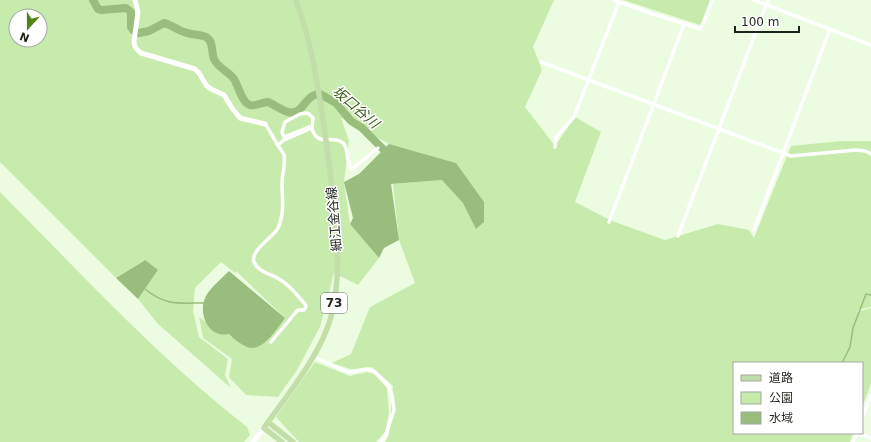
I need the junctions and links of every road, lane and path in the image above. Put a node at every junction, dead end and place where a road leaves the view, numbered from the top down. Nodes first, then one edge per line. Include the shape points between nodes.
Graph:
1 (135, 0) edge
2 (296, 0) edge
3 (614, 0) edge
4 (712, 0) edge
5 (754, 0) edge
6 (768, 0) edge
7 (619, 2) junction
8 (766, 4) junction
9 (684, 24) junction
10 (830, 29) junction
11 (871, 45) edge
12 (541, 62) dead end
13 (589, 80) junction
14 (653, 105) junction
15 (265, 124) joint
16 (312, 128) junction
17 (718, 129) junction
18 (278, 145) junction
19 (555, 147) dead end
20 (378, 148) dead end
21 (783, 154) junction
22 (871, 154) edge
23 (609, 222) dead end
24 (754, 230) dead end
25 (678, 236) dead end
26 (271, 342) dead end
27 (314, 357) junction
28 (871, 395) edge
29 (863, 416) edge
30 (268, 422) junction
31 (264, 428) junction
32 (860, 434) edge
33 (871, 438) edge
34 (253, 442) edge
35 (282, 442) edge
36 (293, 442) edge
37 (380, 442) edge

1 - 15 street via 138,12 134,46 137,49 195,69 206,85 224,95 240,118
2 - 27 main road, 細江金谷線 / 73 via 317,80 336,223 338,274 331,318
3 - 7 street
4 - 9 street via 701,29
5 - 8 street
6 - 8 street
7 - 9 street
7 - 13 street
8 - 10 street
8 - 17 street
9 - 14 street
10 - 11 street
10 - 21 street
12 - 13 street
13 - 14 street
13 - 19 street via 574,117 556,137
14 - 17 street
14 - 23 street
15 - 18 street
16 - 16 street via 312,118 306,113 285,122 282,132 284,137
16 - 18 street
16 - 20 street via 320,139 343,143 352,169
17 - 21 street
17 - 25 street
18 - 26 street via 284,161 280,221 277,230 262,244 254,259 260,270 289,285 306,308 298,310
21 - 22 street via 791,156 856,150
21 - 24 street
27 - 30 main road, 細江金谷線 / 73
27 - 37 street via 348,372 367,369 375,372 388,384 394,410 384,439
28 - 29 street
30 - 31 main road, 細江金谷線 / 73
30 - 36 main road
31 - 34 street
31 - 35 main road
32 - 33 street

